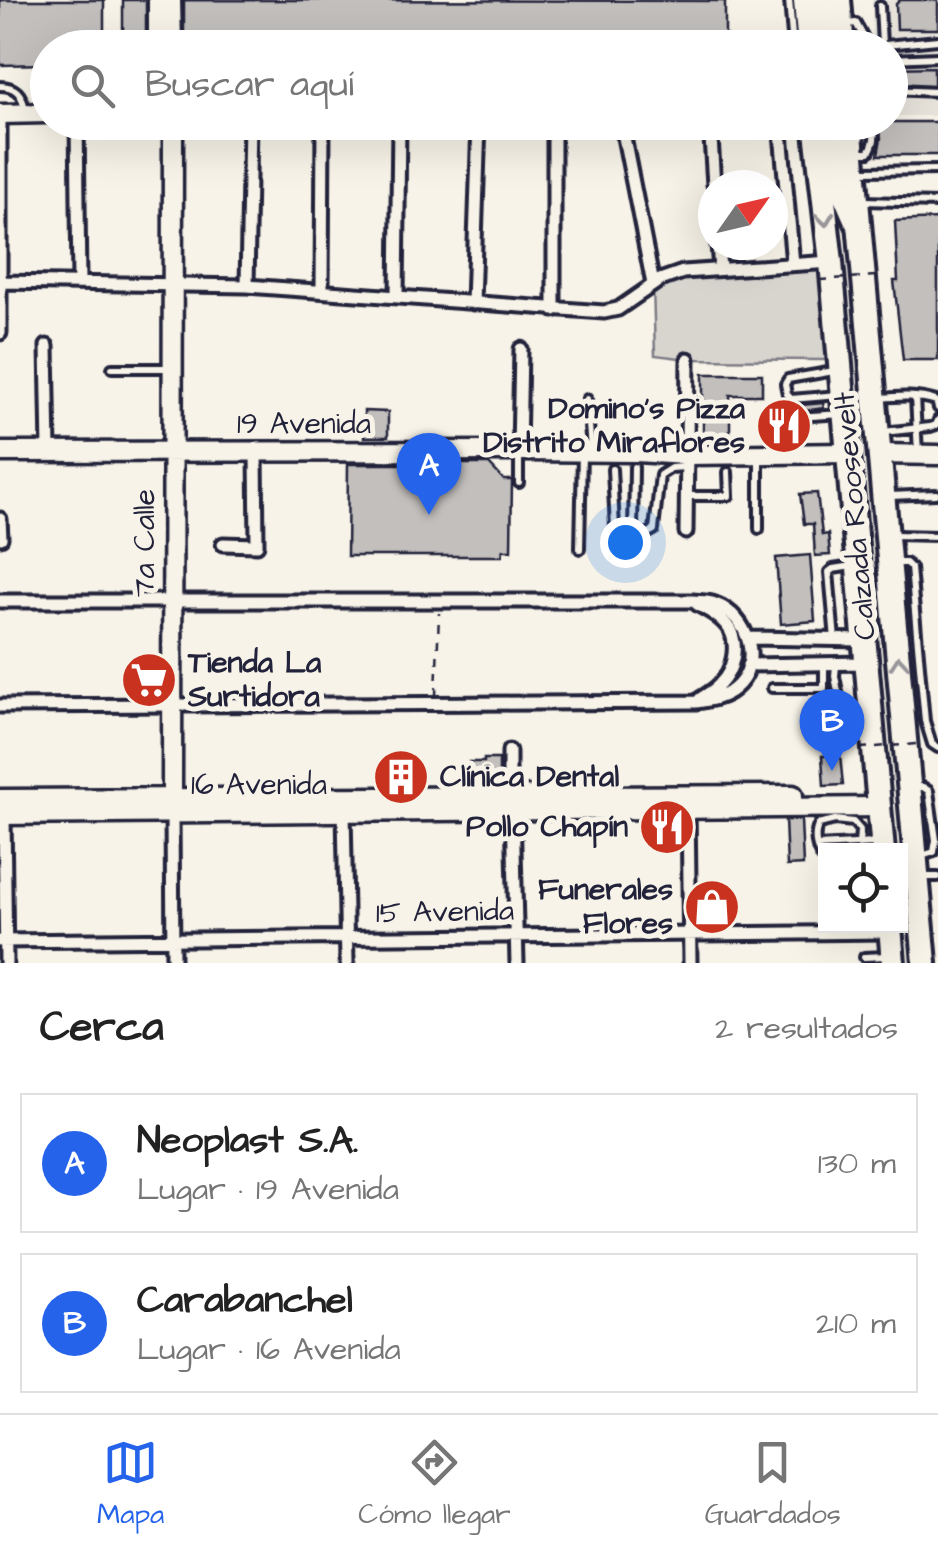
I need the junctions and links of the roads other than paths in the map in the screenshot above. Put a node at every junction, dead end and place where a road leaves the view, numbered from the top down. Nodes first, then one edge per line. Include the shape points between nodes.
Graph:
1 (158, 0) edge
2 (171, 0) edge
3 (789, 0) edge
4 (805, 0) edge
5 (820, 0) edge
6 (839, 0) edge
7 (880, 6) dead end
8 (158, 30) edge
9 (172, 30) edge
10 (792, 30) edge
11 (808, 30) edge
12 (823, 30) edge
13 (842, 30) edge
14 (881, 30) edge
15 (938, 40) edge
16 (908, 43) edge
17 (938, 57) edge
18 (908, 58) edge
19 (0, 86) edge
20 (908, 91) edge
21 (938, 92) edge
22 (26, 114) junction
23 (30, 114) edge
24 (0, 116) edge
25 (77, 140) edge
26 (173, 140) edge
27 (250, 140) edge
28 (323, 140) edge
29 (399, 140) edge
30 (478, 140) edge
31 (554, 140) edge
32 (625, 140) edge
33 (711, 140) edge
34 (782, 140) edge
35 (810, 140) edge
36 (816, 140) edge
37 (838, 140) edge
38 (852, 140) edge
39 (874, 140) edge
40 (818, 158) junction
41 (854, 162) junction
42 (713, 170) edge
43 (938, 170) edge
44 (0, 197) edge
45 (849, 197) junction
46 (938, 203) edge
47 (719, 260) edge
48 (793, 264) junction
49 (720, 269) junction
50 (825, 271) junction
51 (0, 282) edge
52 (79, 282) junction
53 (653, 284) junction
54 (172, 285) junction
55 (247, 286) junction
56 (322, 290) junction
57 (397, 297) junction
58 (473, 303) junction
59 (554, 310) junction
60 (0, 332) edge
61 (48, 346) dead end
62 (521, 349) dead end
63 (688, 359) dead end
64 (112, 368) dead end
65 (173, 368) junction
66 (840, 370) junction
67 (915, 396) junction
68 (588, 399) dead end
69 (875, 399) junction
70 (844, 404) junction
71 (938, 408) edge
72 (938, 420) edge
73 (918, 429) junction
74 (879, 443) junction
75 (49, 451) junction
76 (519, 451) junction
77 (586, 451) junction
78 (0, 452) edge
79 (172, 452) junction
80 (256, 452) junction
81 (848, 454) junction
82 (759, 455) junction
83 (798, 455) junction
84 (918, 455) junction
85 (938, 455) edge
86 (686, 461) junction
87 (634, 467) dead end
88 (612, 469) dead end
89 (728, 472) dead end
90 (519, 483) dead end
91 (936, 494) edge
92 (686, 496) junction
93 (884, 496) junction
94 (0, 519) edge
95 (759, 529) dead end
96 (686, 532) dead end
97 (888, 535) junction
98 (633, 536) junction
99 (938, 536) edge
100 (0, 538) edge
101 (223, 544) dead end
102 (580, 549) dead end
103 (858, 564) junction
104 (0, 600) edge
105 (173, 600) junction
106 (692, 601) junction
107 (749, 638) junction
108 (835, 640) junction
109 (865, 652) junction
110 (830, 664) junction
111 (748, 665) junction
112 (772, 688) dead end
113 (696, 702) junction
114 (840, 702) dead end
115 (0, 706) edge
116 (172, 706) junction
117 (915, 722) junction
118 (938, 748) edge
119 (509, 751) dead end
120 (879, 801) junction
121 (688, 802) junction
122 (511, 804) junction
123 (172, 806) junction
124 (2, 809) edge
125 (344, 812) junction
126 (835, 814) junction
127 (872, 843) edge
128 (875, 843) edge
129 (817, 846) joint
130 (818, 855) edge
131 (925, 881) edge
132 (818, 930) edge
133 (890, 933) edge
134 (690, 934) junction
135 (930, 934) edge
136 (516, 936) junction
137 (347, 938) junction
138 (173, 940) junction
139 (3, 941) edge
140 (864, 958) dead end
141 (893, 959) edge
142 (6, 963) edge
143 (174, 963) edge
144 (347, 963) edge
145 (517, 963) edge
146 (690, 963) edge
147 (925, 963) edge

1 - 8 street
2 - 9 street
3 - 10 lane
4 - 11 highway
5 - 12 street
6 - 13 highway
7 - 14 lane
15 - 16 lane
17 - 18 lane
19 - 22 lane via 20,94
20 - 21 lane
22 - 23 street
22 - 24 street
24 - 44 street
25 - 52 street
26 - 54 street, 7a Calle
27 - 55 street
28 - 56 street
29 - 57 street
30 - 58 street
31 - 59 street
32 - 53 street
33 - 42 street
34 - 48 street
35 - 40 street
36 - 40 highway, Calzada Roosevelt
37 - 45 street
38 - 41 highway, Calzada Roosevelt
39 - 41 lane
40 -> 50 highway, Calzada Roosevelt
41 - 43 lane
41 - 45 highway, Calzada Roosevelt
44 - 51 street
45 - 46 lane
45 - 69 highway, Calzada Roosevelt via 860,236
47 - 49 street
48 - 49 street
48 - 50 street
49 - 53 street via 683,272
50 - 66 highway, Calzada Roosevelt
51 - 52 street
51 - 60 street
52 - 54 street
53 - 59 street via 618,309
54 - 55 street
54 - 65 street, 7a Calle
55 - 56 street
56 - 57 street
57 - 58 street
58 - 59 street
61 - 75 street
62 - 76 street
63 - 86 street
64 - 65 lane
65 - 79 street, 7a Calle
66 - 70 highway, Calzada Roosevelt
66 - 70 lane via 788,378 785,384 792,398
67 - 69 lane
67 - 71 lane via 936,400
67 - 73 lane
68 - 77 lane
69 - 74 highway, Calzada Roosevelt
70 - 81 highway, Calzada Roosevelt
70 - 83 lane via 797,416
72 - 73 lane
73 - 74 lane
73 - 84 lane
74 - 84 street
74 - 93 highway, Calzada Roosevelt
75 - 78 street, 19 Avenida
75 - 79 street, 19 Avenida
76 - 77 street, 19 Avenida
76 - 80 street, 19 Avenida
76 - 90 lane
77 - 86 street, 19 Avenida
77 - 102 lane
79 - 80 street, 19 Avenida
79 - 105 street, 7a Calle
80 - 101 street via 257,544
81 - 83 street, 19 Avenida
81 - 103 highway, Calzada Roosevelt
82 - 83 street, 19 Avenida
82 - 86 street, 19 Avenida
82 - 95 lane
84 - 85 street
86 - 92 street
86 - 98 lane via 660,475 655,527
87 - 98 lane
88 - 98 lane via 615,528
89 - 92 lane via 728,496
91 - 93 lane
92 - 96 street
93 - 97 highway, Calzada Roosevelt
94 - 100 street
97 - 99 lane
117 -> 97 highway, Calzada Roosevelt
103 - 108 lane via 829,572
103 - 109 highway, Calzada Roosevelt
104 - 105 street
105 - 106 street
105 - 116 street, 7a Calle
106 - 107 street via 731,613
106 - 113 street via 730,630 735,649 720,685
107 - 108 street
107 - 111 street
108 - 109 street
109 - 110 street
109 - 120 highway, Calzada Roosevelt
110 - 111 street
110 - 112 lane via 824,688
110 - 114 lane
111 - 113 street via 734,688
113 - 116 street
115 - 116 street
116 - 123 street, 7a Calle
117 - 118 lane
117 - 131 highway, Calzada Roosevelt via 910,786
119 - 122 street
120 - 121 street, 16 Avenida
120 - 126 street, 16 Avenida
120 - 128 highway, Calzada Roosevelt
121 - 122 street, 16 Avenida
121 - 126 street, 16 Avenida
121 - 134 street
122 - 123 street, 16 Avenida
122 - 125 street, 16 Avenida
122 - 136 street
123 - 124 street, 16 Avenida
123 - 125 street, 16 Avenida
123 - 138 street, 7a Calle
124 - 139 street
125 - 137 street
126 - 127 lane
126 - 129 lane via 816,827
129 - 130 lane
131 - 135 highway, Calzada Roosevelt
132 - 134 street, 15 Avenida
133 - 141 highway
134 - 136 street, 15 Avenida
134 - 146 street
135 - 147 highway, Calzada Roosevelt
136 - 137 street, 15 Avenida
136 - 145 street
137 - 138 street, 15 Avenida
137 - 144 street
138 - 139 street, 15 Avenida
138 - 143 street, 7a Calle
139 - 142 street
140 - 141 lane

